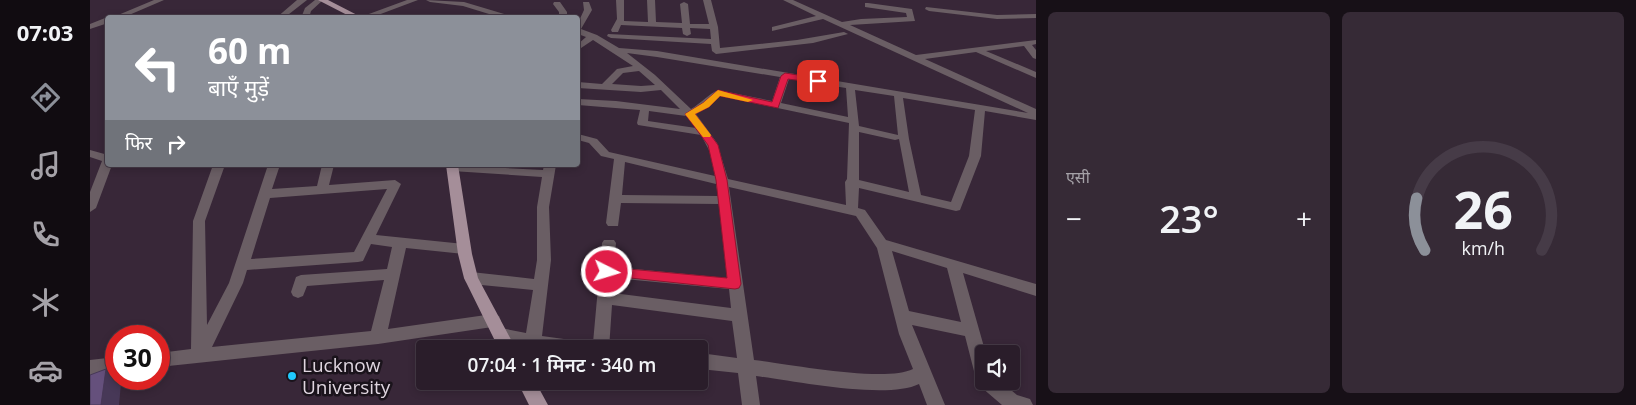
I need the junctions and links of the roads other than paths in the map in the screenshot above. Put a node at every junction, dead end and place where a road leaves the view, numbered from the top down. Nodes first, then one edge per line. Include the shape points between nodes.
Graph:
1 (160, 0) edge
2 (302, 0) edge
3 (321, 0) edge
4 (414, 0) edge
5 (430, 0) edge
6 (620, 0) edge
7 (651, 0) edge
8 (707, 0) edge
9 (787, 0) edge
10 (470, 2) edge
11 (557, 4) dead end
12 (586, 4) dead end
13 (684, 4) dead end
14 (868, 5) dead end
15 (929, 9) dead end
16 (122, 15) edge
17 (282, 15) edge
18 (306, 15) edge
19 (354, 15) edge
20 (370, 15) edge
21 (501, 15) edge
22 (562, 15) edge
23 (1036, 16) edge
24 (821, 17) junction
25 (105, 21) edge
26 (618, 23) junction
27 (652, 24) junction
28 (839, 25) junction
29 (686, 26) junction
30 (90, 27) edge
31 (580, 27) edge
32 (714, 27) junction
33 (775, 29) dead end
34 (580, 31) edge
35 (844, 34) dead end
36 (591, 37) junction
37 (609, 39) junction
38 (688, 41) junction
39 (715, 42) junction
40 (1031, 43) edge
41 (580, 46) edge
42 (618, 50) junction
43 (976, 50) junction
44 (1036, 56) edge
45 (914, 58) junction
46 (688, 59) junction
47 (639, 68) junction
48 (1036, 75) edge
49 (785, 76) junction
50 (580, 85) edge
51 (850, 86) junction
52 (604, 87) junction
53 (661, 87) junction
54 (898, 93) junction
55 (580, 102) edge
56 (775, 106) junction
57 (980, 107) junction
58 (645, 108) junction
59 (1036, 112) edge
60 (690, 114) junction
61 (1036, 117) edge
62 (854, 125) junction
63 (705, 132) junction
64 (895, 137) dead end
65 (580, 138) edge
66 (90, 152) edge
67 (620, 157) junction
68 (105, 159) edge
69 (105, 166) edge
70 (218, 167) edge
71 (273, 167) edge
72 (328, 167) edge
73 (452, 167) edge
74 (476, 167) edge
75 (549, 170) edge
76 (722, 180) junction
77 (852, 182) junction
78 (322, 190) junction
79 (93, 192) edge
80 (264, 194) junction
81 (916, 198) junction
82 (616, 199) junction
83 (724, 200) junction
84 (90, 208) edge
85 (852, 211) junction
86 (613, 224) dead end
87 (366, 240) junction
88 (400, 243) junction
89 (609, 243) dead end
90 (881, 243) junction
91 (464, 249) junction
92 (307, 260) junction
93 (242, 265) junction
94 (953, 265) junction
95 (607, 272) junction
96 (393, 274) junction
97 (471, 278) junction
98 (735, 284) junction
99 (540, 285) junction
100 (1036, 290) edge
101 (605, 298) junction
102 (739, 314) junction
103 (902, 316) junction
104 (972, 332) junction
105 (501, 335) edge
106 (378, 337) junction
107 (524, 340) edge
108 (533, 340) edge
109 (603, 340) edge
110 (976, 345) edge
111 (199, 356) junction
112 (170, 359) edge
113 (708, 362) edge
114 (105, 366) edge
115 (746, 366) junction
116 (90, 368) edge
117 (923, 373) junction
118 (531, 390) edge
119 (998, 390) edge
120 (539, 405) edge
121 (751, 405) edge
122 (936, 405) edge
123 (1024, 405) edge

1 - 16 street
2 - 17 street
3 - 18 street
3 - 19 main road
4 - 20 street
5 - 10 street
6 - 26 street via 621,19
7 - 27 street
8 - 32 street
9 - 24 street
10 - 21 street via 487,12
11 - 22 street
12 - 31 street via 588,10
13 - 29 street
14 - 28 street via 910,11 912,19
15 - 23 street via 997,17
24 - 28 street
24 - 33 street
25 - 30 street
26 - 27 street
26 - 37 street
27 - 29 street
28 - 45 street
29 - 32 street
29 - 38 street
32 - 39 street
34 - 36 street
35 - 39 street via 810,42 716,51
36 - 37 street
36 - 41 street
37 - 38 street
37 - 42 street
38 - 39 street
38 - 46 street
40 - 43 street
40 - 44 street
42 - 46 street
42 - 47 street
43 - 45 street
43 - 48 street
45 - 59 street
46 - 49 street
47 - 52 street via 620,71
47 - 53 street
49 - 51 street
49 - 56 street
50 - 52 street
51 - 54 street
51 - 62 street
52 - 53 street
53 - 60 street
54 - 57 street
54 - 81 street
55 - 58 street
56 - 60 street via 718,93
56 - 62 street
57 - 61 street
57 - 81 street via 975,156 956,207
58 - 60 street
58 - 63 street via 642,123
60 - 63 street
62 - 64 street
62 - 77 street
63 - 76 street via 713,145
65 - 67 street via 593,142 605,154
66 - 68 street
67 - 76 street
67 - 82 street
69 - 79 street
70 - 111 street via 199,221
71 - 80 street
72 - 78 street
73 - 91 main road
74 - 75 street
75 - 99 street via 543,207 544,260
76 - 83 street
76 - 85 street
77 - 81 street
77 - 85 street
78 - 80 street
78 - 87 street via 395,184
79 - 84 street
80 - 93 street
82 - 83 street
82 - 86 street
83 - 98 street
85 - 90 street via 860,213
87 - 88 street
87 - 92 street via 358,256
88 - 91 street
88 - 96 street
89 - 95 street
90 - 94 street
90 - 103 street
91 - 97 main road
92 - 93 street
92 - 96 street via 300,286
93 - 111 street
94 - 100 street
94 - 104 street
95 - 98 street
95 - 101 street
96 - 106 street
97 - 99 street
97 - 105 main road
98 - 102 street
99 - 108 street
101 - 102 street
101 - 109 street
102 - 115 street
103 - 104 street
103 - 117 street
104 - 110 street
105 - 106 street
105 - 107 street
106 - 111 street
111 - 112 street
113 - 115 street
114 - 116 street
115 - 117 street via 875,383 907,381
115 - 121 street
117 - 122 street
118 - 120 main road
119 - 123 street via 1012,402

